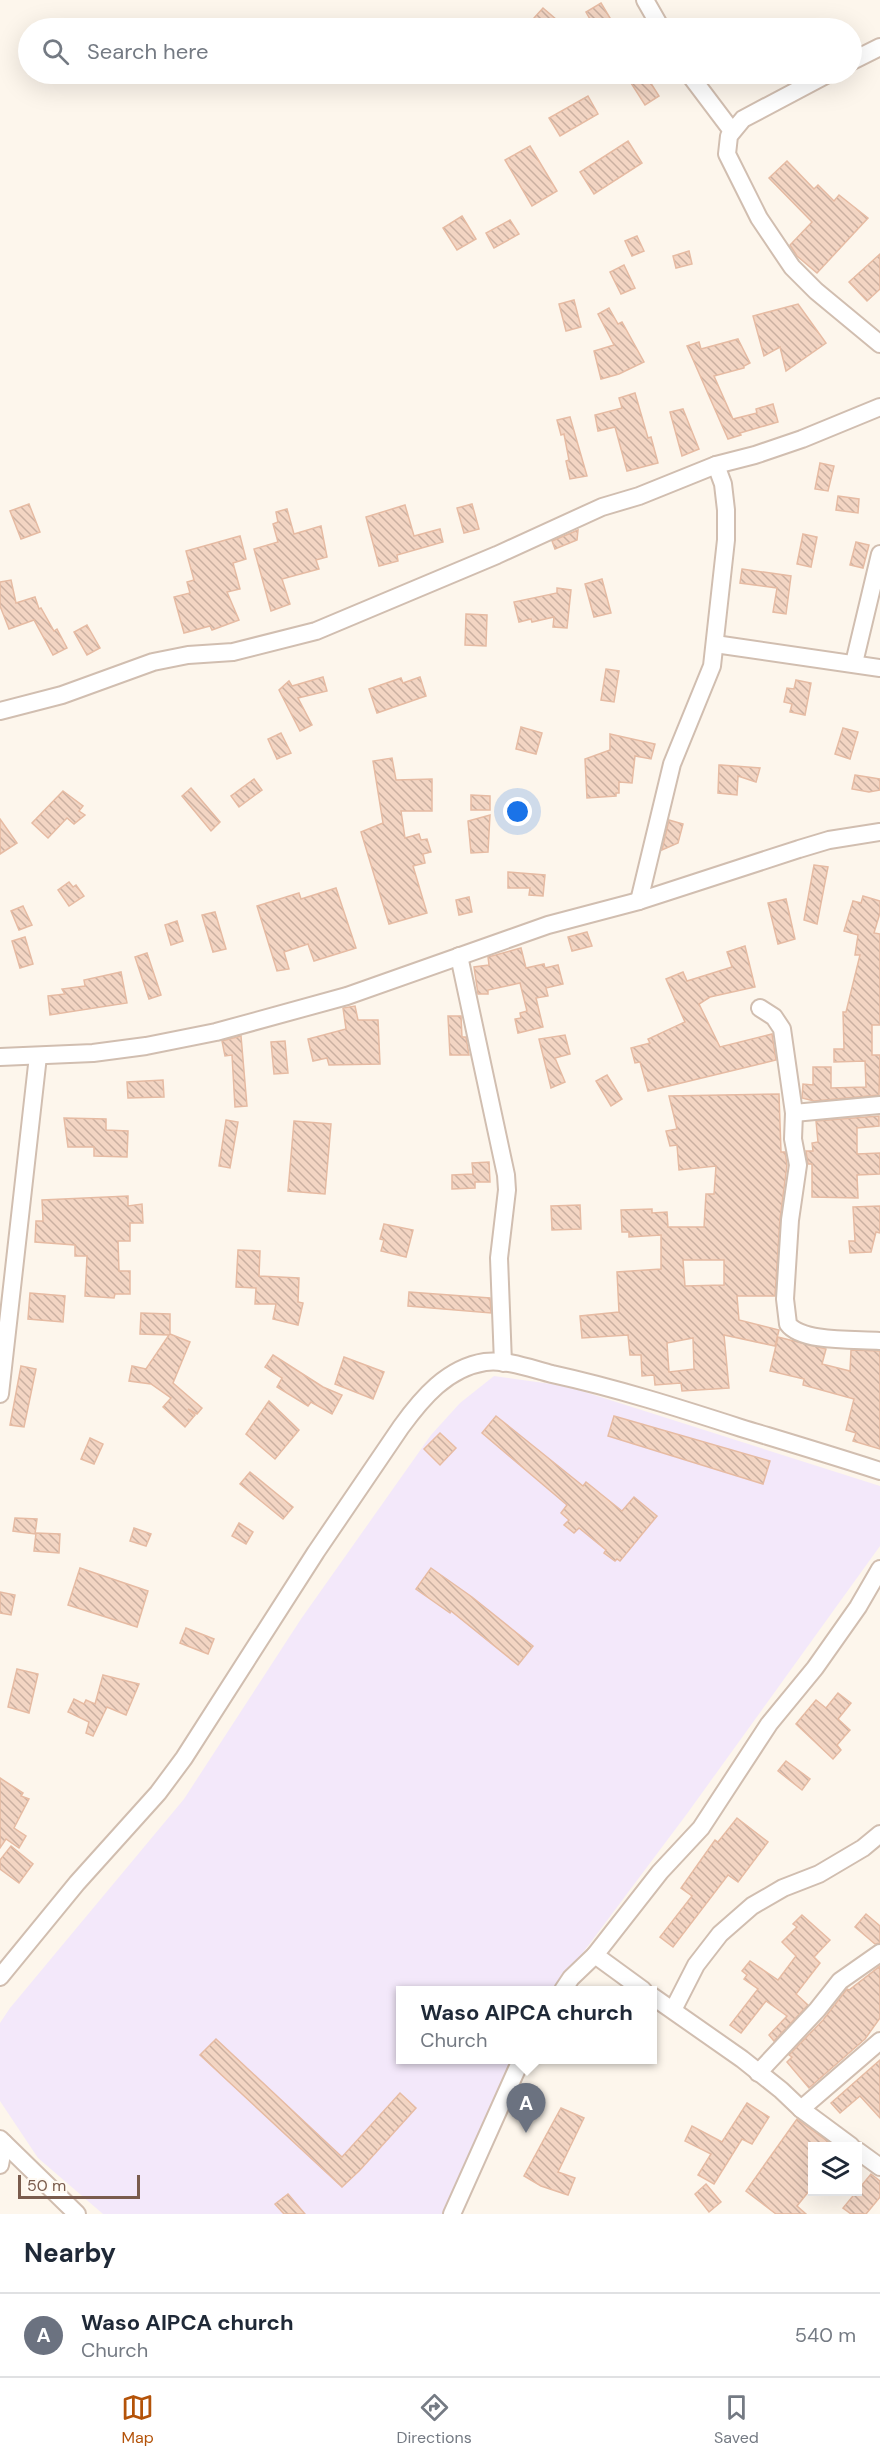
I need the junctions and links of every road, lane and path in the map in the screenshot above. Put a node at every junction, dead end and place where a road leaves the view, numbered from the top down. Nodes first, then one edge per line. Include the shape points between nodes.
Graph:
1 (645, 0) edge
2 (655, 18) edge
3 (880, 47) edge
4 (862, 56) edge
5 (697, 84) edge
6 (809, 84) edge
7 (732, 131) junction
8 (880, 344) edge
9 (880, 407) edge
10 (716, 465) junction
11 (880, 554) edge
12 (716, 644) junction
13 (854, 663) junction
14 (880, 668) edge
15 (0, 711) edge
16 (880, 832) edge
17 (639, 901) junction
18 (459, 956) junction
19 (760, 1008) dead end
20 (0, 1056) edge
21 (38, 1056) junction
22 (880, 1105) edge
23 (794, 1113) junction
24 (880, 1341) edge
25 (502, 1363) junction
26 (0, 1394) edge
27 (880, 1471) edge
28 (880, 1569) edge
29 (880, 1834) edge
30 (880, 1953) edge
31 (595, 1955) junction
32 (0, 1977) edge
33 (566, 1986) edge
34 (638, 1986) edge
35 (657, 1999) edge
36 (673, 2010) junction
37 (880, 2041) edge
38 (519, 2064) edge
39 (758, 2073) junction
40 (801, 2109) junction
41 (2, 2141) edge
42 (846, 2142) edge
43 (862, 2154) edge
44 (0, 2165) edge
45 (880, 2167) edge
46 (77, 2214) edge
47 (452, 2214) edge

1 - 2 street
3 - 4 street
5 - 7 street
6 - 7 street via 743,119
7 - 8 street via 727,142 728,154 773,241 816,291
9 - 10 street via 802,439
10 - 12 street via 725,502 726,540
10 - 15 street via 602,507 316,631 233,652 161,660 62,695
11 - 13 street
12 - 13 street
12 - 17 street via 712,666 672,764
13 - 14 street
16 - 17 street via 829,840
17 - 18 street via 548,925
18 - 21 street via 347,996 216,1032 146,1046
18 - 25 street via 506,1174 499,1258
19 - 23 street via 774,1017 782,1029
20 - 21 street
21 - 26 street
22 - 23 street
23 - 24 street via 798,1165 785,1299 788,1324 797,1331 823,1338
25 - 27 street via 626,1393
25 - 32 street via 470,1365 453,1373 415,1408 310,1561 184,1758
28 - 31 street via 815,1668 769,1724 701,1828 660,1872
29 - 36 street via 828,1869 783,1888 744,1913 720,1934 696,1965
30 - 39 street via 840,1981
31 - 33 street
31 - 34 street
35 - 36 street
36 - 39 street
37 - 40 street
38 - 47 street
39 - 40 street
40 - 42 street
41 - 44 street
41 - 46 street
43 - 45 street

